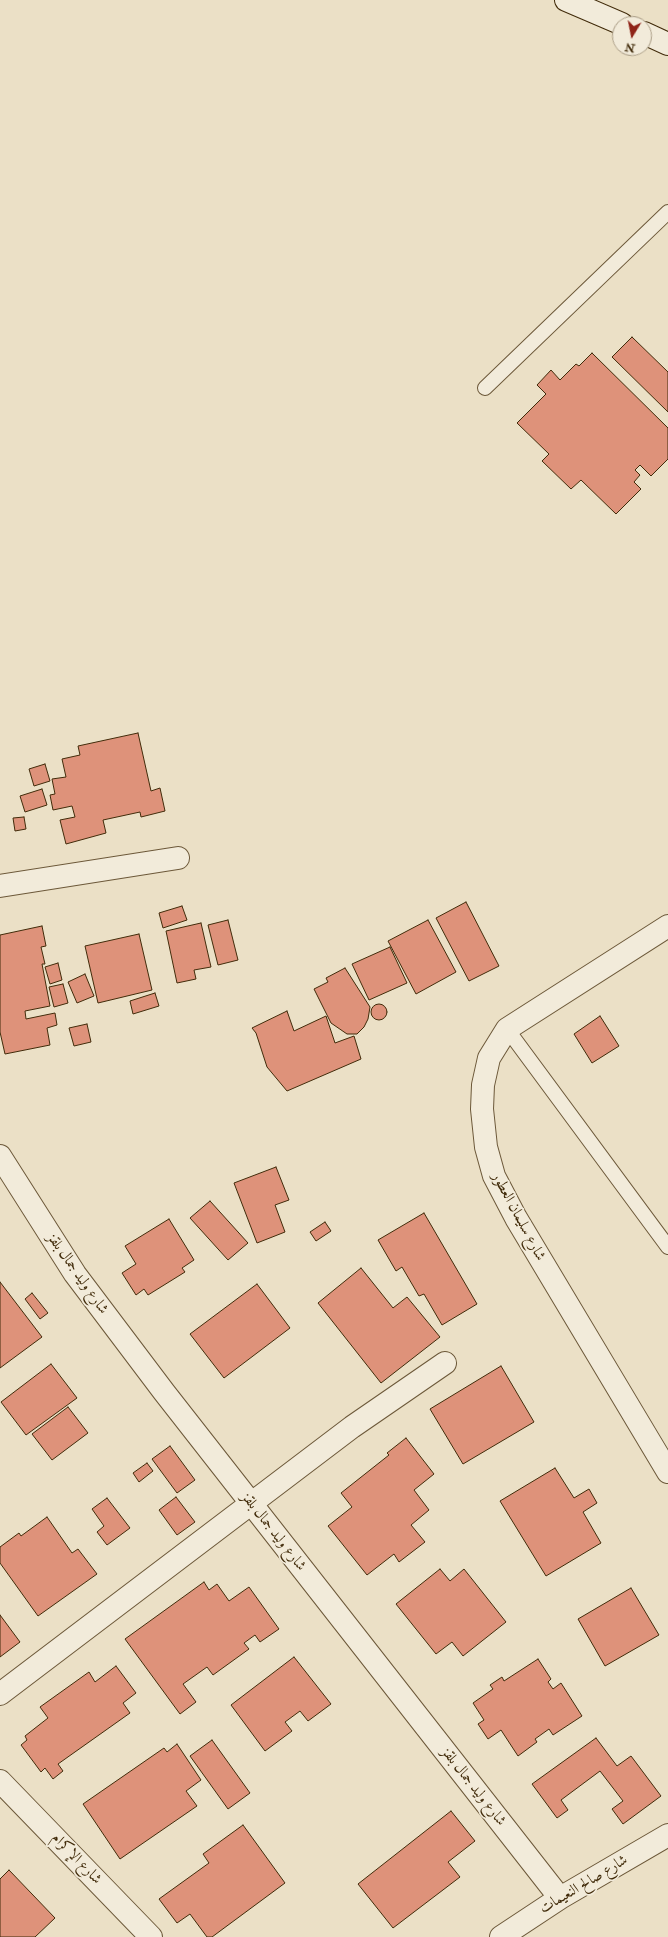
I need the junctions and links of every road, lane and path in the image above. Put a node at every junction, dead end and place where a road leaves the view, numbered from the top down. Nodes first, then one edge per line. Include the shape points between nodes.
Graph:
1 (566, 0) edge
2 (612, 20) edge
3 (652, 37) edge
4 (668, 44) edge
5 (668, 212) edge
6 (485, 388) dead end
7 (178, 858) dead end
8 (0, 886) edge
9 (668, 926) edge
10 (507, 1029) junction
11 (0, 1156) edge
12 (668, 1247) edge
13 (444, 1363) dead end
14 (668, 1472) edge
15 (250, 1504) junction
16 (0, 1694) edge
17 (0, 1781) edge
18 (668, 1835) edge
19 (560, 1898) junction
20 (151, 1937) edge
21 (501, 1937) edge

1 - 2 street
3 - 4 street
5 - 6 lane
7 - 8 street
9 - 10 street, شارع سليمان العطور
10 - 12 lane
10 - 14 street, شارع سليمان العطور via 489,1058 483,1084 482,1109 486,1147 494,1176 516,1218
11 - 15 street, شارع وليد جمال بلقز via 75,1274
13 - 15 street via 352,1427
15 - 16 street
15 - 19 street, شارع وليد جمال بلقز
17 - 20 street, شارع الإكرام
18 - 19 street, شارع صالح النعيمات
19 - 21 street, شارع صالح النعيمات

